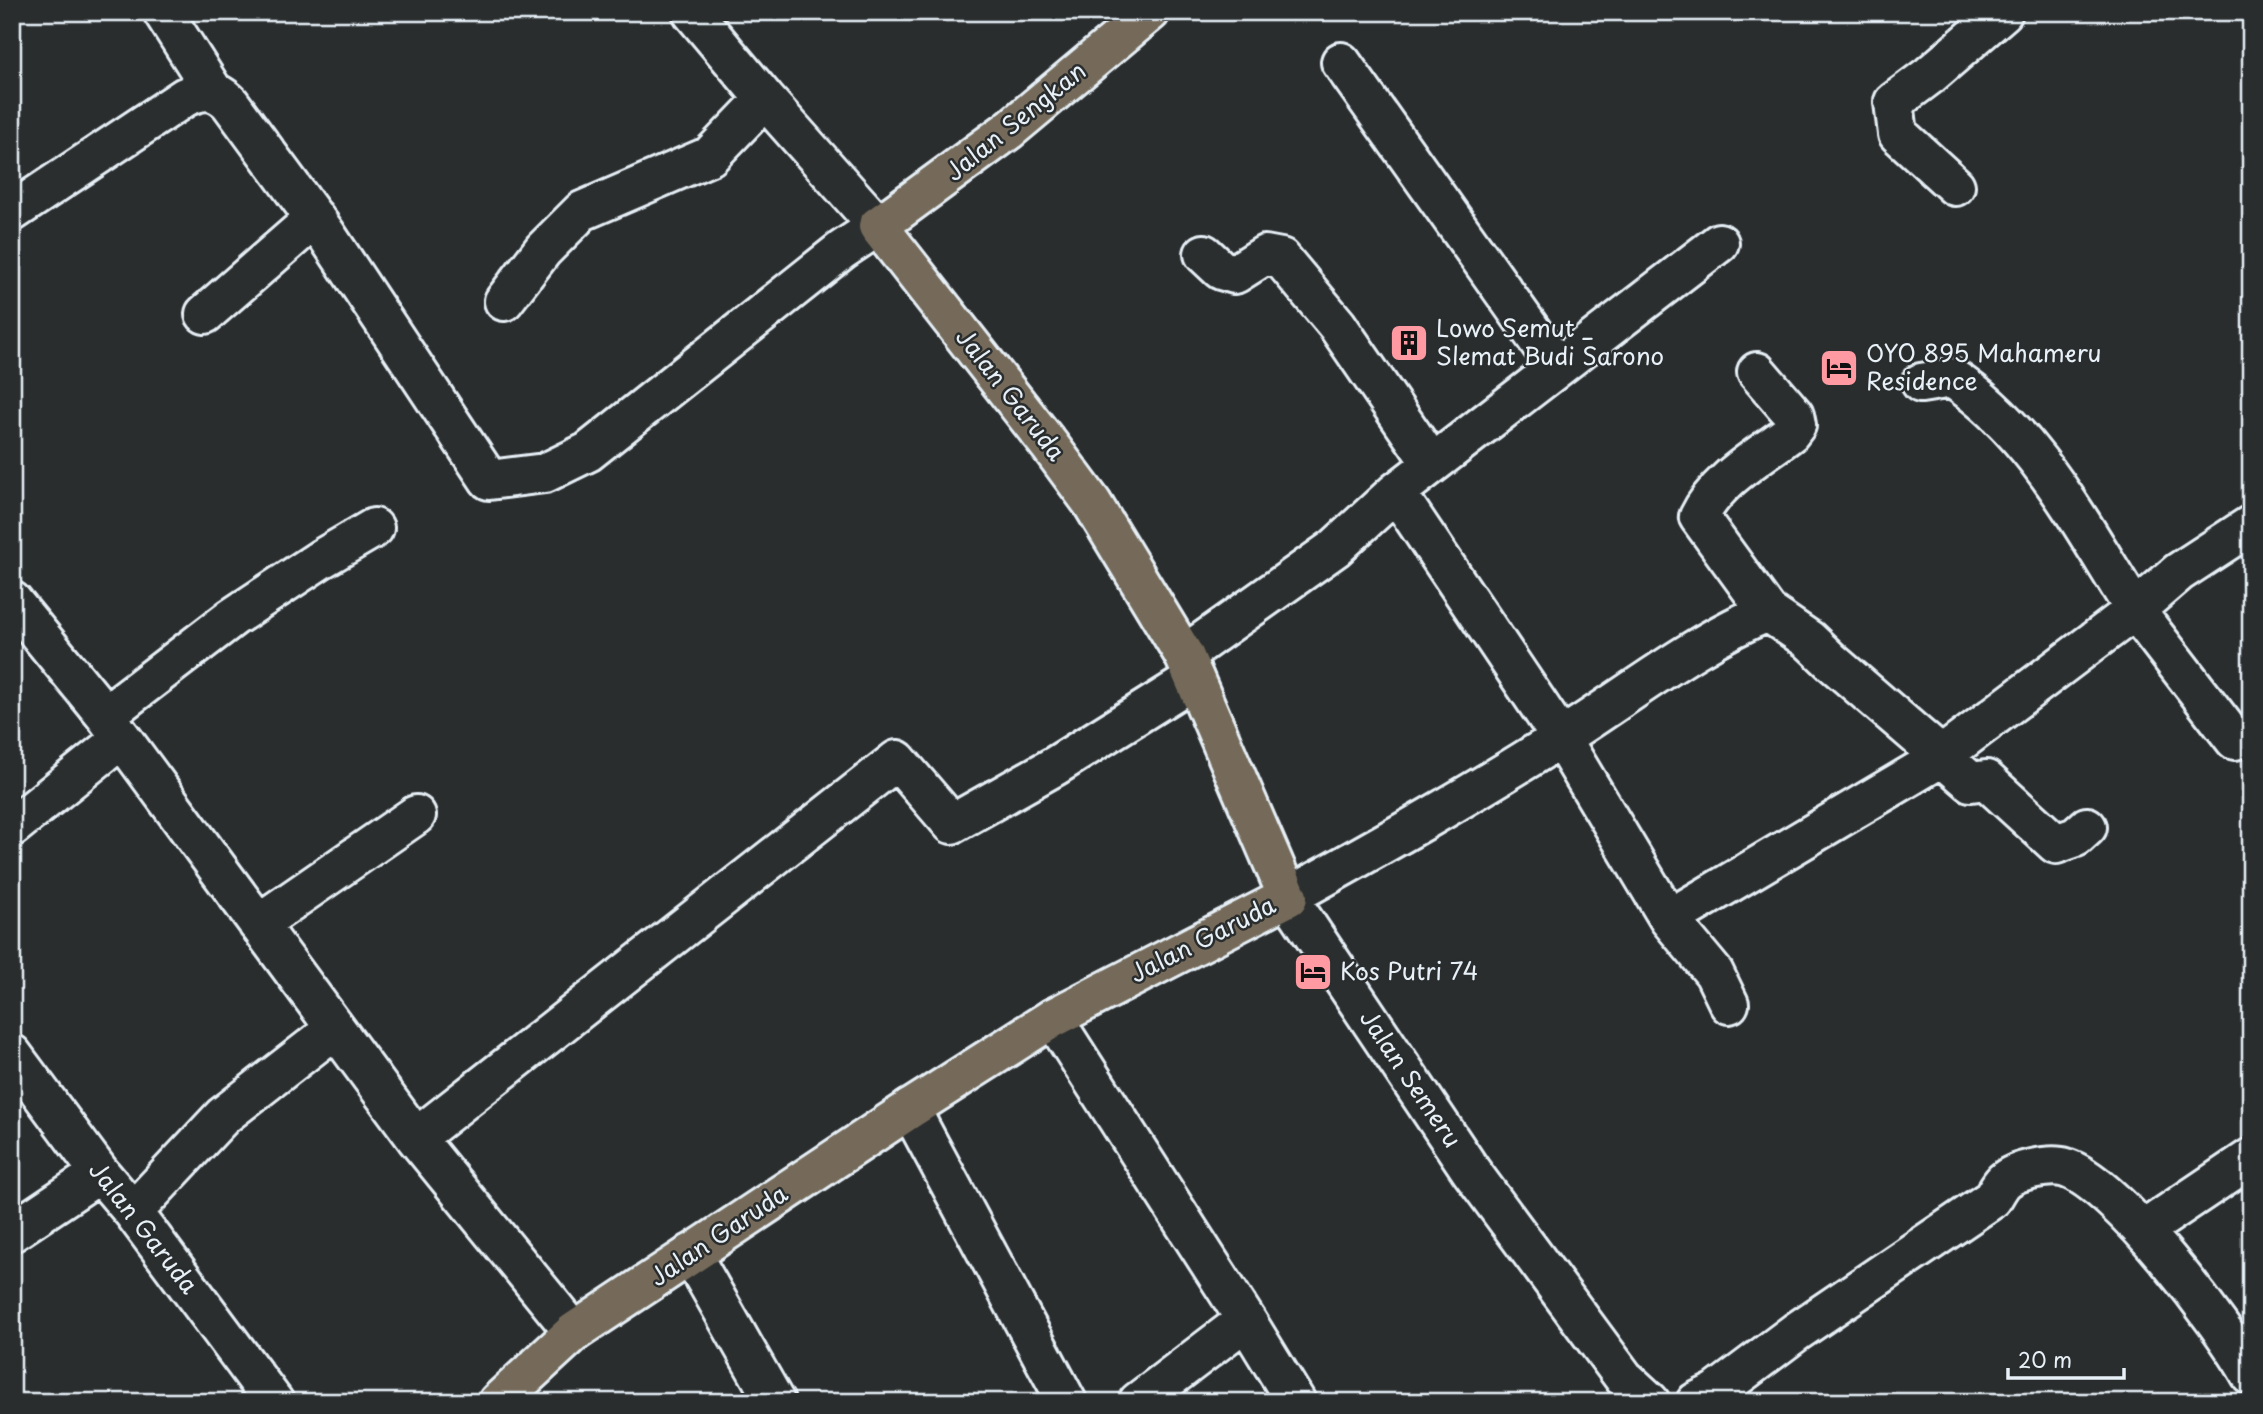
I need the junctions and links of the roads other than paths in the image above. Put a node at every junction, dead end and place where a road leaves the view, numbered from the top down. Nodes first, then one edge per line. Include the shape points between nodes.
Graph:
1 (163, 12) edge
2 (692, 12) edge
3 (1150, 12) edge
4 (2003, 12) edge
5 (1341, 62) dead end
6 (213, 91) junction
7 (765, 99) junction
8 (1955, 187) dead end
9 (12, 212) edge
10 (314, 218) junction
11 (878, 226) junction
12 (1719, 243) dead end
13 (1204, 254) dead end
14 (504, 301) dead end
15 (205, 314) dead end
16 (1557, 367) junction
17 (1757, 372) dead end
18 (1921, 383) dead end
19 (1432, 464) junction
20 (1396, 492) junction
21 (2251, 525) edge
22 (374, 527) dead end
23 (12, 601) edge
24 (2135, 610) junction
25 (1768, 612) junction
26 (1189, 667) junction
27 (113, 727) junction
28 (1576, 728) junction
29 (2246, 743) edge
30 (1942, 755) junction
31 (416, 815) dead end
32 (12, 827) edge
33 (2087, 827) dead end
34 (1288, 897) junction
35 (1669, 919) junction
36 (258, 924) junction
37 (1729, 1004) dead end
38 (1053, 1018) junction
39 (335, 1029) junction
40 (12, 1054) edge
41 (910, 1109) junction
42 (416, 1138) junction
43 (2251, 1158) edge
44 (100, 1173) junction
45 (133, 1212) junction
46 (2144, 1230) junction
47 (12, 1232) edge
48 (691, 1255) junction
49 (1246, 1320) junction
50 (574, 1332) junction
51 (2251, 1375) edge
52 (274, 1402) edge
53 (498, 1402) edge
54 (775, 1402) edge
55 (1067, 1402) edge
56 (1138, 1402) edge
57 (1296, 1402) edge
58 (1650, 1402) edge
59 (1696, 1402) edge

1 - 6 street
2 - 7 street
3 - 11 main road, Jalan Sengkan via 1009,130
4 - 8 street via 1894,102 1898,134
5 - 16 street
6 - 9 street via 185,97
6 - 10 street via 229,103
7 - 11 street
7 - 14 street via 710,156 582,211 543,250
10 - 11 street via 489,481 545,473 587,452
10 - 15 street
11 - 26 main road, Jalan Garuda via 1085,494
12 - 16 street
13 - 19 street via 1221,270 1235,274 1265,256 1281,258 1337,325
16 - 19 street
17 - 25 street via 1794,415 1796,425 1722,486 1699,517
18 - 24 street via 1952,377 1991,408 2042,466
19 - 20 street
20 - 26 street
20 - 28 street
21 - 24 street via 2179,572
22 - 27 street via 233,617
23 - 27 street
24 - 29 street
24 - 30 street
25 - 28 street via 1733,628
25 - 30 street via 1810,640
26 - 34 main road, Jalan Garuda
26 - 42 street via 1055,766 951,824 897,760
27 - 32 street
27 - 36 street
28 - 34 street via 1431,818
28 - 35 street
30 - 33 street via 1971,782 1986,780 2056,844
30 - 35 street
31 - 36 street
34 - 38 main road, Jalan Garuda
34 - 58 street, Jalan Semeru via 1471,1171 1624,1378
35 - 37 street via 1714,973
36 - 39 street
38 - 41 main road, Jalan Garuda
38 - 49 street
39 - 42 street
39 - 45 street via 223,1116
40 - 44 street, Jalan Garuda
41 - 48 main road, Jalan Garuda
41 - 55 street
42 - 50 street
43 - 46 street
44 - 45 street, Jalan Garuda
44 - 47 street
45 - 52 street, Jalan Garuda
46 - 51 street
46 - 59 street via 2105,1194 2066,1168 2047,1165 2019,1174 2005,1180 1992,1199
48 - 50 main road, Jalan Garuda
48 - 54 street
49 - 56 street
49 - 57 street
50 - 53 main road, Jalan Garuda

